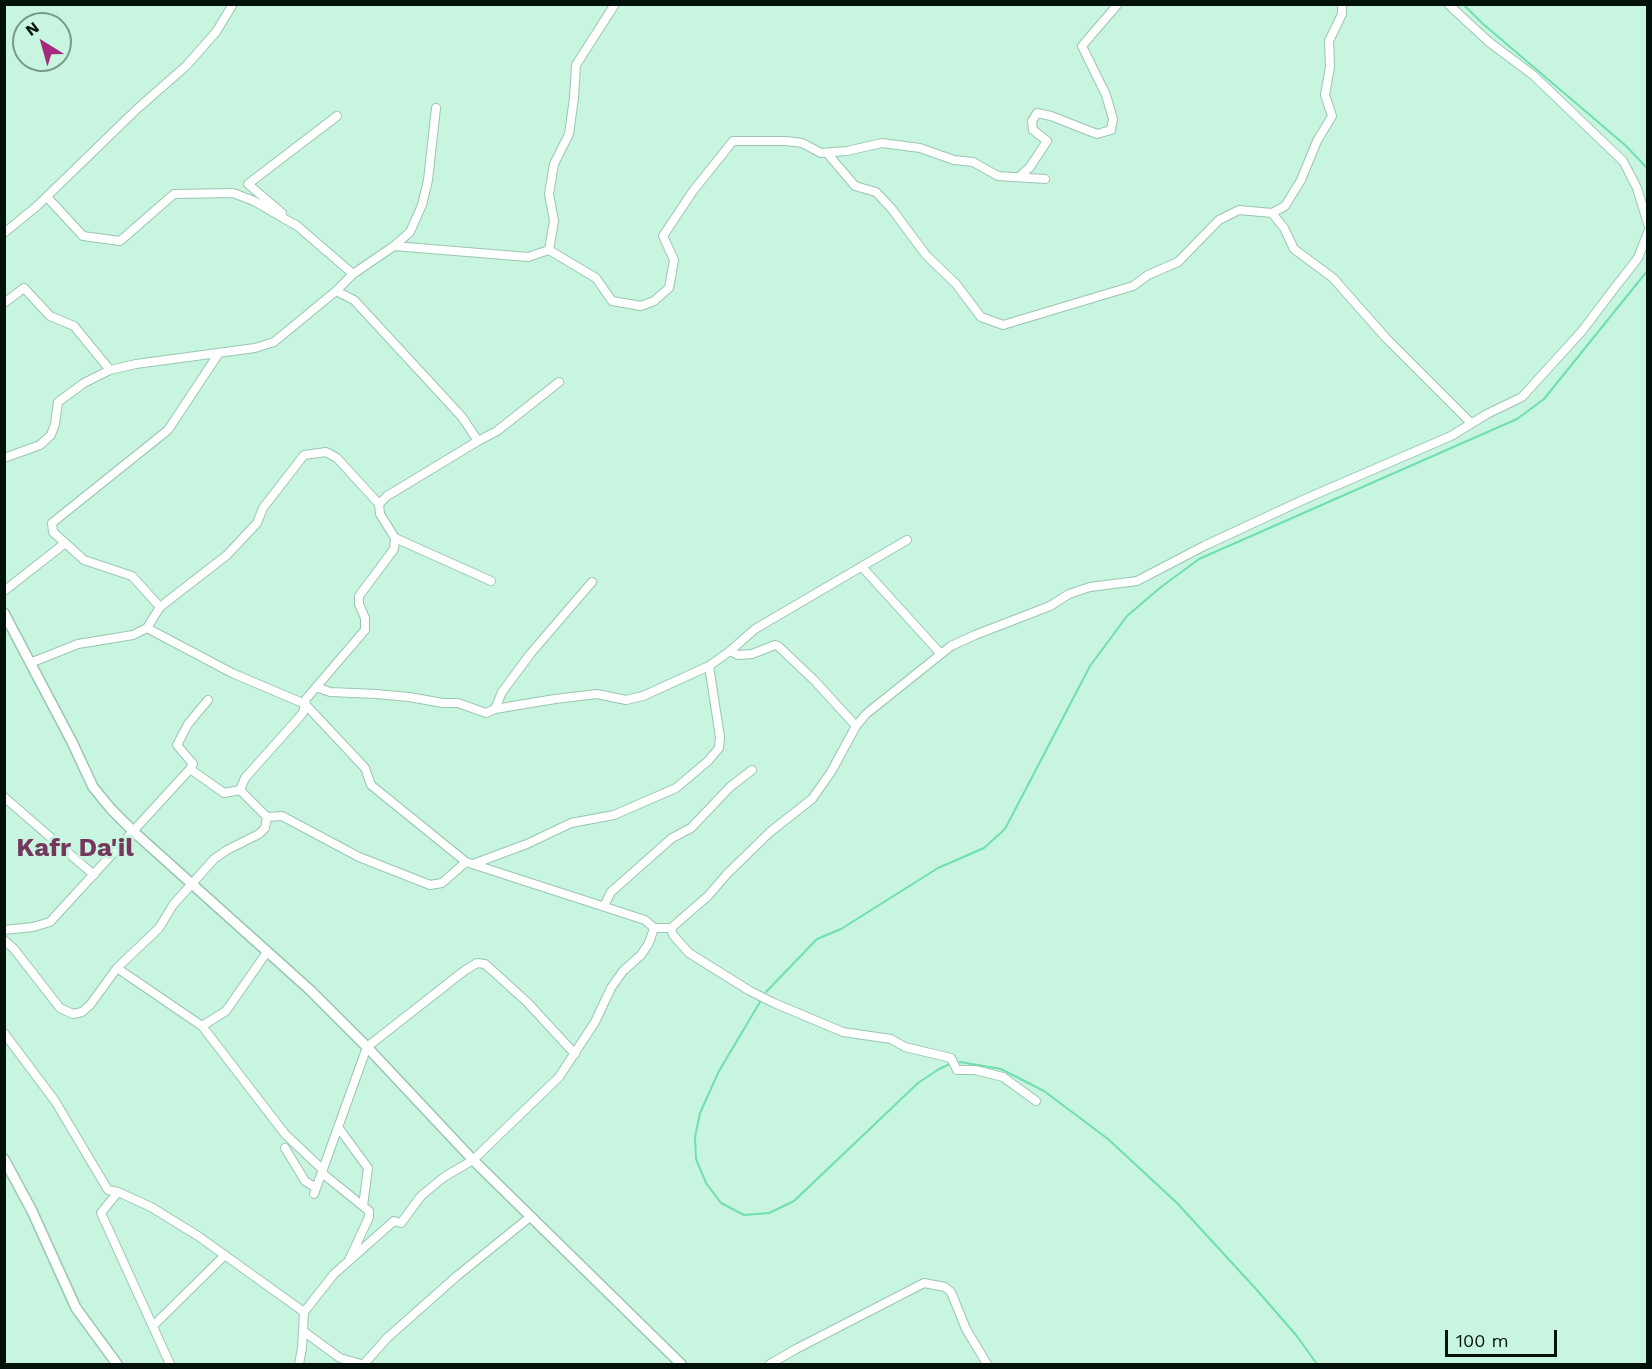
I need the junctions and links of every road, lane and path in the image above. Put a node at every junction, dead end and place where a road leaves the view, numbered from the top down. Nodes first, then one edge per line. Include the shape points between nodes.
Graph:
1 (233, 4) edge
2 (615, 4) edge
3 (1119, 4) edge
4 (1342, 4) edge
5 (1448, 4) edge
6 (436, 108) dead end
7 (337, 116) dead end
8 (827, 153) junction
9 (1019, 177) junction
10 (1045, 179) dead end
11 (46, 197) junction
12 (1272, 213) junction
13 (1647, 219) edge
14 (297, 226) junction
15 (1647, 232) edge
16 (4, 233) edge
17 (394, 246) junction
18 (549, 250) junction
19 (353, 274) junction
20 (336, 291) junction
21 (4, 303) edge
22 (219, 353) junction
23 (110, 370) junction
24 (559, 382) dead end
25 (1471, 423) junction
26 (478, 441) junction
27 (4, 458) edge
28 (379, 504) junction
29 (395, 538) junction
30 (907, 540) dead end
31 (64, 544) junction
32 (862, 567) junction
33 (491, 581) dead end
34 (592, 582) dead end
35 (4, 591) edge
36 (160, 607) junction
37 (4, 613) edge
38 (147, 628) junction
39 (730, 651) junction
40 (941, 654) junction
41 (30, 663) junction
42 (709, 666) junction
43 (316, 687) junction
44 (208, 700) dead end
45 (305, 704) junction
46 (495, 710) junction
47 (856, 726) junction
48 (190, 770) junction
49 (752, 770) dead end
50 (240, 790) junction
51 (4, 797) edge
52 (267, 817) junction
53 (134, 832) junction
54 (469, 863) junction
55 (94, 875) junction
56 (191, 884) junction
57 (604, 906) junction
58 (654, 928) junction
59 (671, 928) junction
60 (4, 930) edge
61 (4, 940) edge
62 (267, 952) junction
63 (117, 968) junction
64 (202, 1026) junction
65 (4, 1034) edge
66 (367, 1047) junction
67 (574, 1054) junction
68 (1036, 1101) dead end
69 (338, 1127) junction
70 (285, 1148) dead end
71 (472, 1160) junction
72 (5, 1162) edge
73 (322, 1171) junction
74 (118, 1192) junction
75 (363, 1206) junction
76 (530, 1217) junction
77 (225, 1256) junction
78 (348, 1261) junction
79 (304, 1312) junction
80 (154, 1325) junction
81 (303, 1331) junction
82 (117, 1365) edge
83 (170, 1365) edge
84 (299, 1365) edge
85 (363, 1365) edge
86 (681, 1365) edge
87 (770, 1365) edge
88 (987, 1365) edge

1 - 11 street via 216,32 186,66
2 - 18 street via 576,65 568,134 554,164 549,194 554,221
3 - 9 street via 1082,46 1106,95 1113,119 1111,130 1097,134 1037,113 1032,121 1033,130 1047,141
4 - 12 street via 1342,14 1329,41 1325,95 1332,116 1285,206
5 - 13 street via 1533,75 1623,161
6 - 17 street via 422,205 410,232
7 - 14 street via 248,184
8 - 9 street via 882,143 920,148 973,162 998,176
8 - 12 street via 855,186 876,192 981,317 1003,325 1133,286 1178,262 1219,220 1239,210
8 - 18 street via 802,143 733,141 663,236 674,260 669,288 654,302 640,306 612,301 596,278
9 - 10 street
11 - 14 street via 83,236 120,241 174,194 233,193
11 - 16 street
12 - 25 street via 1294,249 1333,278
14 - 19 street
15 - 25 street via 1638,258 1550,367 1522,397
17 - 18 street via 528,257
17 - 19 street
19 - 20 street
20 - 22 street via 274,342
20 - 26 street via 354,300 462,417
21 - 23 street via 24,288 50,316 74,326
22 - 23 street
22 - 31 street via 168,430 52,524 53,532
23 - 27 street via 84,382 58,402 51,435 40,445
24 - 26 street via 497,431
25 - 40 street via 1451,436 1305,499 1137,581 1069,594
26 - 28 street
28 - 29 street via 380,514
28 - 36 street via 337,458 326,452 304,454 235,547
29 - 33 street
29 - 43 street via 394,549 359,596 365,630
30 - 32 street
31 - 35 street
31 - 36 street via 84,560 132,576
32 - 39 street via 754,629
32 - 40 street
34 - 46 street via 531,653 502,692
36 - 38 street
37 - 41 street
38 - 41 street via 133,635 78,644
38 - 45 street via 232,673
39 - 42 street
39 - 47 street via 752,654 778,646
40 - 47 street
41 - 53 street via 93,787
42 - 46 street via 626,700 597,694
42 - 54 street via 719,748 693,775 676,788 614,815 571,823 527,844
43 - 45 street
43 - 46 street via 330,692 409,697 458,703 486,712
44 - 48 street via 177,745 193,764
45 - 50 street via 303,712 245,778
45 - 54 street via 365,768 371,785
47 - 59 street via 812,799 770,832
48 - 50 street via 224,793
48 - 53 street
49 - 57 street via 691,828 672,838 611,892
50 - 52 street
51 - 55 street
52 - 54 street via 282,816 359,857 430,885 442,883
52 - 56 street via 265,828 214,859
53 - 55 street
53 - 56 street
54 - 57 street
55 - 60 street via 50,922
56 - 62 street
56 - 63 street via 159,928
57 - 58 street via 645,920
58 - 59 street
58 - 67 street via 650,943 622,971
59 - 68 street via 689,953 774,1003 843,1032 891,1039 905,1047 951,1058 957,1070 1003,1077
61 - 63 street via 60,1008 73,1014 90,1005
62 - 64 street via 226,1011
62 - 66 street
63 - 64 street
64 - 73 street via 285,1134
65 - 74 street via 55,1101 108,1190
66 - 67 street via 477,963 485,964 527,1002
66 - 69 street
66 - 71 street
67 - 71 street via 545,1093
69 - 73 street
69 - 75 street via 368,1168
70 - 73 street via 315,1191
71 - 76 street
71 - 78 street via 444,1177 421,1196 401,1223 393,1221
72 - 82 street via 76,1308
73 - 75 street
74 - 77 street via 151,1207
74 - 80 street via 101,1213
75 - 78 street via 369,1217
76 - 85 street via 387,1338
76 - 86 street
77 - 79 street
77 - 80 street
78 - 79 street
79 - 81 street
80 - 83 street
81 - 84 street
81 - 85 street via 340,1358
87 - 88 street via 924,1283 951,1292

